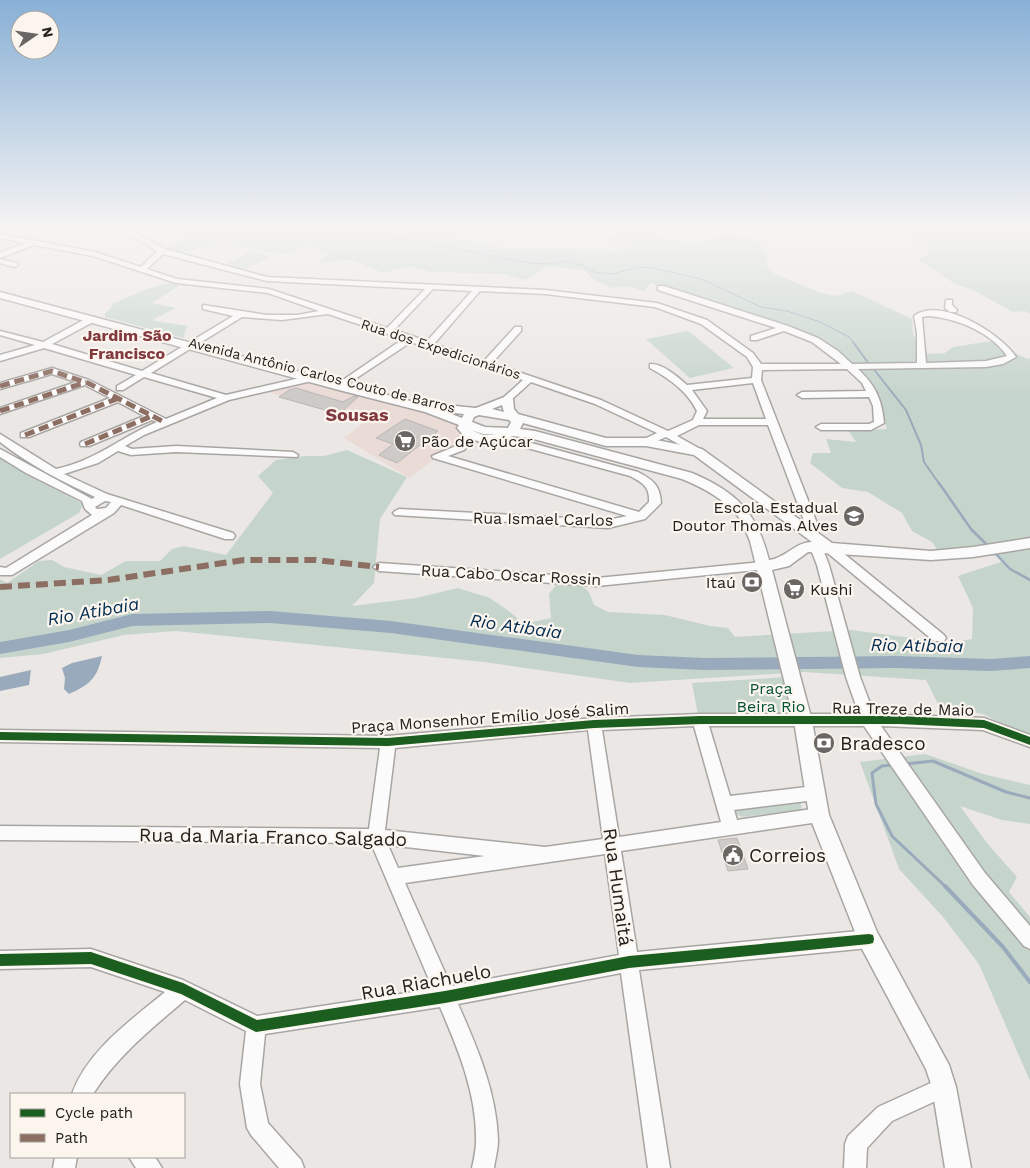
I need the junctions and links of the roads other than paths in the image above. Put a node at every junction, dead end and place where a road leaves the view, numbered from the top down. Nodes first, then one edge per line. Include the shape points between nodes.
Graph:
1 (195, 285) edge
2 (359, 285) edge
3 (430, 288) junction
4 (661, 288) dead end
5 (477, 290) junction
6 (0, 293) edge
7 (206, 307) dead end
8 (329, 311) junction
9 (933, 313) junction
10 (240, 315) junction
11 (92, 319) junction
12 (976, 326) junction
13 (784, 328) junction
14 (518, 329) dead end
15 (388, 332) junction
16 (2, 333) dead end
17 (754, 338) dead end
18 (409, 340) junction
19 (193, 344) junction
20 (44, 345) junction
21 (428, 345) junction
22 (0, 358) edge
23 (486, 364) junction
24 (653, 366) dead end
25 (847, 366) junction
26 (922, 366) junction
27 (758, 367) junction
28 (144, 373) junction
29 (530, 378) junction
30 (293, 379) junction
31 (756, 380) junction
32 (86, 382) junction
33 (346, 382) junction
34 (0, 386) edge
35 (684, 388) junction
36 (119, 393) junction
37 (874, 394) junction
38 (802, 395) dead end
39 (226, 398) junction
40 (507, 399) junction
41 (0, 412) edge
42 (475, 412) junction
43 (152, 416) junction
44 (514, 417) junction
45 (164, 422) junction
46 (464, 422) junction
47 (697, 422) junction
48 (772, 422) junction
49 (821, 427) dead end
50 (667, 434) junction
51 (25, 435) dead end
52 (506, 435) junction
53 (0, 437) edge
54 (471, 437) junction
55 (646, 442) junction
56 (84, 444) dead end
57 (117, 447) junction
58 (460, 448) junction
59 (186, 450) junction
60 (0, 452) edge
61 (698, 452) junction
62 (293, 455) dead end
63 (94, 462) junction
64 (466, 466) junction
65 (54, 473) junction
66 (74, 481) junction
67 (747, 486) junction
68 (719, 493) junction
69 (110, 498) junction
70 (90, 507) junction
71 (144, 510) junction
72 (109, 511) junction
73 (399, 513) dead end
74 (641, 516) junction
75 (229, 536) dead end
76 (811, 538) junction
77 (1030, 543) edge
78 (762, 566) junction
79 (379, 567) dead end
80 (0, 569) edge
81 (939, 638) dead end
82 (700, 720) junction
83 (802, 721) junction
84 (869, 721) junction
85 (594, 724) junction
86 (0, 736) edge
87 (1030, 741) edge
88 (388, 742) junction
89 (815, 793) junction
90 (724, 804) junction
91 (819, 815) junction
92 (731, 828) junction
93 (0, 832) edge
94 (376, 836) junction
95 (611, 845) junction
96 (545, 854) junction
97 (393, 876) junction
98 (869, 939) junction
99 (1030, 940) edge
100 (0, 960) edge
101 (629, 962) junction
102 (184, 989) junction
103 (445, 996) junction
104 (256, 1026) junction
105 (944, 1086) junction
106 (83, 1093) edge
107 (141, 1158) edge
108 (152, 1168) edge
109 (293, 1168) edge
110 (483, 1168) edge
111 (659, 1168) edge
112 (855, 1168) edge
113 (958, 1168) edge

1 - 8 street, Rua dos Expedicionários via 269,291
2 - 3 street
3 - 5 street
3 - 15 street
4 - 13 street
5 - 21 street
5 - 27 street via 570,294 656,305 704,322 750,355
6 - 11 main road, Avenida Antônio Carlos Couto de Barros
6 - 19 main road, Avenida Antônio Carlos Couto de Barros
7 - 10 street
8 - 10 street via 291,318
8 - 15 street, Rua dos Expedicionários
9 - 12 street
9 - 12 street via 951,306
9 - 26 street via 918,316
10 - 19 street
11 - 19 main road, Avenida Antônio Carlos Couto de Barros
11 - 20 street
12 - 26 street via 1004,346 1012,357 994,363
13 - 17 street
13 - 25 street via 815,340 835,353
14 - 23 street
15 - 18 street, Rua dos Expedicionários
16 - 20 street
18 - 21 street, Rua dos Expedicionários
18 - 33 street
19 - 28 street
19 - 30 main road, Avenida Antônio Carlos Couto de Barros
19 - 33 main road, Avenida Antônio Carlos Couto de Barros
20 - 22 street
20 - 28 street
21 - 23 street, Rua dos Expedicionários
23 - 29 street, Rua dos Expedicionários
24 - 35 street
25 - 26 street
25 - 27 street
25 - 37 street via 866,382
27 - 31 street
28 - 36 street
28 - 39 street
29 - 40 street
29 - 50 street, Rua dos Expedicionários via 598,402
30 - 39 street
30 - 46 main road, Avenida Antônio Carlos Couto de Barros via 313,378 429,409
31 - 35 street
31 - 48 street
32 - 34 street via 52,372
32 - 36 street
32 - 41 street
33 - 42 main road, Avenida Antônio Carlos Couto de Barros via 452,410
35 - 47 street via 702,411
36 - 43 street
36 - 51 street
37 - 38 street
37 - 49 street via 878,406 879,423 876,426
39 - 45 street
40 - 42 main road
40 - 44 main road via 508,409
42 - 44 main road, Avenida Antônio Carlos Couto de Barros
42 - 46 main road
43 - 45 street
43 - 56 street
44 - 52 main road via 516,427
44 - 55 main road, Avenida Antônio Carlos Couto de Barros via 606,442
45 - 57 street
46 - 52 main road, Avenida Antônio Carlos Couto de Barros
46 - 54 main road via 463,428
47 - 48 street
47 - 50 street
48 - 76 street
50 - 55 street
50 - 61 street, Rua dos Expedicionários
52 - 54 main road via 488,439
52 - 68 main road, Avenida Antônio Carlos Couto de Barros via 531,434 649,465 687,476
52 - 74 street via 634,474 647,481 655,491 655,503
53 - 65 street
54 - 58 street
55 - 61 main road, Avenida Antônio Carlos Couto de Barros
57 - 59 street via 130,452
57 - 63 street
58 - 64 street
58 - 64 street via 437,456
59 - 62 street
59 - 63 street
60 - 70 street via 86,499
61 - 67 main road
63 - 65 street
63 - 66 street
64 - 74 street
65 - 66 street
66 - 69 street
67 - 68 main road
67 - 76 main road
68 - 78 main road, Avenida Antônio Carlos Couto de Barros via 746,517
69 - 70 street
69 - 71 street
69 - 72 street via 117,502
70 - 72 street via 97,513
70 - 80 street
71 - 72 street via 125,507
71 - 75 street
72 - 80 street via 8,572
73 - 74 street, Rua Ismael Carlos via 608,524
76 - 77 main road via 926,555 964,554
76 - 78 main road via 784,563
76 - 81 street
76 - 84 street via 823,565 853,677
78 - 79 street, Rua Cabo Oscar Rossin via 597,582
78 - 83 main road, Avenida Antônio Carlos Couto de Barros
82 - 83 street, Praça Monsenhor Emílio José Salim
82 - 85 street, Praça Monsenhor Emílio José Salim
82 - 90 street
83 - 84 street, Rua Treze de Maio
83 - 89 main road, Avenida Antônio Carlos Couto de Barros
84 - 87 street, Rua Treze de Maio via 984,724
84 - 99 street via 979,879
85 - 88 street, Praça Monsenhor Emílio José Salim
85 - 95 street, Rua Humaitá
86 - 88 street, Praça Monsenhor Emílio José Salim
88 - 94 street
89 - 90 street
89 - 91 main road, Avenida Antônio Carlos Couto de Barros
90 - 92 street
91 - 92 street
91 - 98 main road, Avenida Antônio Carlos Couto de Barros
92 - 95 street
93 - 94 street, Rua da Maria Franco Salgado
94 - 96 street, Rua da Maria Franco Salgado
94 - 97 street
95 - 96 street
95 - 101 street, Rua Humaitá
96 - 97 street
97 - 103 street
98 - 101 street, Rua Riachuelo
98 - 105 main road, Avenida Antônio Carlos Couto de Barros via 937,1065
100 - 102 street via 91,958
101 - 103 street, Rua Riachuelo
101 - 111 street, Rua Humaitá
102 - 104 street
102 - 106 street via 125,1038 99,1066
103 - 104 street, Rua Riachuelo
103 - 110 street via 469,1051 483,1103 487,1142
104 - 109 street via 250,1084 258,1128
105 - 112 street via 885,1114 856,1144
105 - 113 main road, Avenida Antônio Carlos Couto de Barros
107 - 108 street

